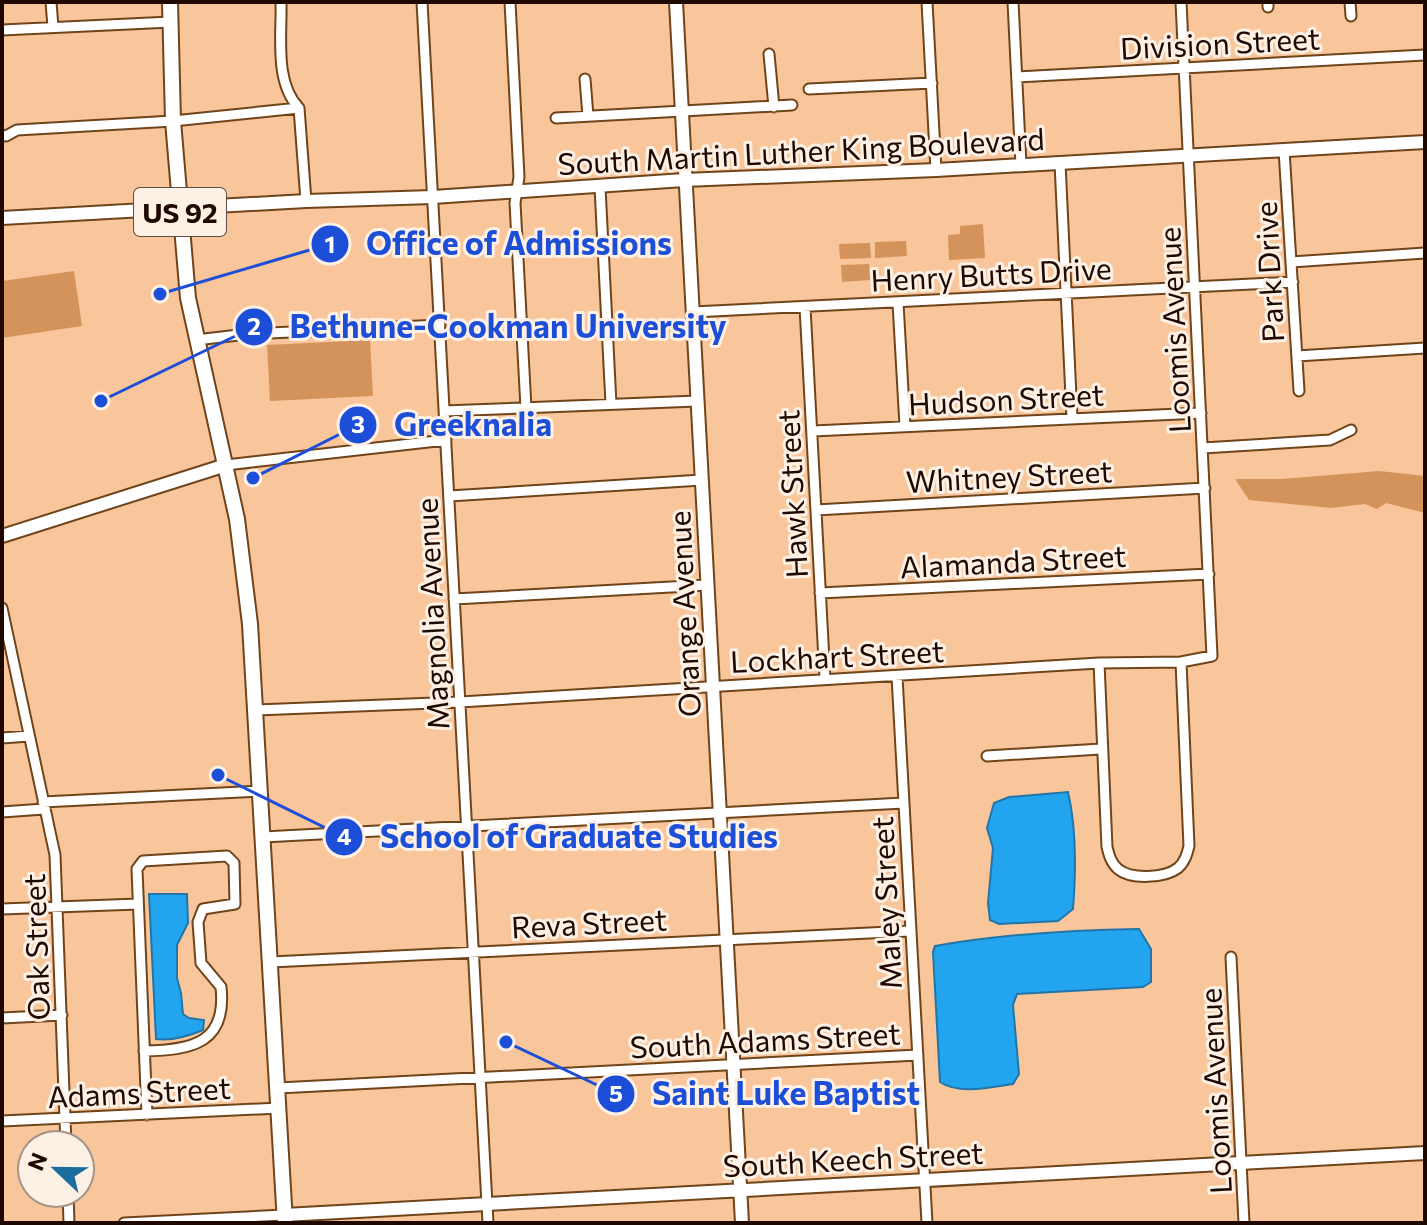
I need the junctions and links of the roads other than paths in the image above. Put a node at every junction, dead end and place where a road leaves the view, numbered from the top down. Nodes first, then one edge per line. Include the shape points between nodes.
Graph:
1 (51, 2) edge
2 (170, 2) edge
3 (281, 2) edge
4 (422, 2) edge
5 (510, 2) edge
6 (676, 2) edge
7 (927, 2) edge
8 (1013, 2) edge
9 (1181, 2) edge
10 (1350, 2) edge
11 (1351, 16) dead end
12 (171, 22) junction
13 (53, 27) junction
14 (2, 30) edge
15 (769, 54) dead end
16 (1425, 55) edge
17 (1183, 67) junction
18 (1017, 77) junction
19 (585, 79) dead end
20 (932, 83) junction
21 (809, 89) dead end
22 (792, 105) dead end
23 (774, 107) junction
24 (299, 108) junction
25 (682, 112) junction
26 (588, 116) junction
27 (556, 118) dead end
28 (173, 121) junction
29 (2, 135) edge
30 (1425, 142) edge
31 (1284, 150) junction
32 (1189, 155) junction
33 (1060, 163) junction
34 (1021, 165) junction
35 (936, 170) junction
36 (684, 180) junction
37 (600, 187) junction
38 (517, 192) junction
39 (433, 197) junction
40 (306, 201) junction
41 (179, 208) junction
42 (2, 218) edge
43 (1425, 253) edge
44 (1291, 262) junction
45 (1293, 282) junction
46 (1195, 286) junction
47 (1065, 292) junction
48 (898, 303) junction
49 (805, 307) junction
50 (693, 312) junction
51 (440, 325) junction
52 (196, 340) junction
53 (1425, 348) edge
54 (1297, 356) junction
55 (1299, 391) dead end
56 (697, 401) junction
57 (611, 404) junction
58 (526, 408) junction
59 (444, 411) junction
60 (1201, 413) junction
61 (1072, 418) junction
62 (905, 426) junction
63 (1351, 430) dead end
64 (813, 431) junction
65 (446, 440) junction
66 (1203, 448) junction
67 (226, 465) junction
68 (702, 480) junction
69 (1205, 488) junction
70 (449, 496) junction
71 (816, 510) junction
72 (2, 536) edge
73 (1209, 574) junction
74 (707, 585) junction
75 (820, 593) junction
76 (454, 599) junction
77 (2, 608) edge
78 (1212, 656) joint
79 (7, 658) edge
80 (1181, 662) junction
81 (1099, 663) junction
82 (897, 676) junction
83 (825, 679) junction
84 (713, 686) junction
85 (460, 702) junction
86 (256, 710) junction
87 (29, 736) junction
88 (2, 738) edge
89 (1101, 749) junction
90 (987, 756) dead end
91 (261, 791) junction
92 (904, 803) junction
93 (43, 806) junction
94 (2, 812) edge
95 (720, 813) junction
96 (466, 827) junction
97 (263, 837) junction
98 (138, 904) junction
99 (57, 908) junction
100 (2, 909) edge
101 (910, 931) junction
102 (726, 938) junction
103 (473, 952) junction
104 (1231, 957) dead end
105 (271, 962) junction
106 (62, 1015) junction
107 (2, 1018) edge
108 (144, 1051) junction
109 (918, 1055) junction
110 (733, 1064) junction
111 (480, 1077) junction
112 (278, 1088) junction
113 (279, 1108) junction
114 (147, 1115) junction
115 (65, 1119) junction
116 (2, 1121) edge
117 (65, 1129) edge
118 (1425, 1153) edge
119 (1242, 1164) junction
120 (925, 1181) junction
121 (740, 1191) junction
122 (486, 1203) junction
123 (285, 1219) edge
124 (124, 1223) edge
125 (488, 1223) edge
126 (742, 1223) edge
127 (927, 1223) edge
128 (1244, 1223) edge

1 - 13 street
2 - 12 main road, US 92
3 - 24 street via 282,70
4 - 39 street, Magnolia Avenue
5 - 38 street
6 - 25 street, Orange Avenue
7 - 20 street
8 - 18 street
9 - 17 street, Loomis Avenue
10 - 11 street
12 - 13 street
12 - 28 main road, US 92
13 - 14 street
15 - 23 street
16 - 17 street, Division Street
17 - 18 street, Division Street
17 - 32 street, Loomis Avenue
18 - 34 street
19 - 26 street
20 - 21 street
20 - 35 street
22 - 23 street
23 - 25 street
24 - 28 street
24 - 40 street
25 - 26 street
25 - 36 street, Orange Avenue
26 - 27 street
28 - 29 street
28 - 41 main road, US 92
30 - 31 street, South Martin Luther King Boulevard
31 - 32 street, South Martin Luther King Boulevard
31 - 44 street, Park Drive
32 - 33 street, South Martin Luther King Boulevard
32 - 46 street, Loomis Avenue
33 - 34 street, South Martin Luther King Boulevard
33 - 47 street
34 - 35 street, South Martin Luther King Boulevard
35 - 36 street, South Martin Luther King Boulevard
36 - 37 street, South Martin Luther King Boulevard
36 - 50 street, Orange Avenue
37 - 38 street, South Martin Luther King Boulevard
37 - 57 street
38 - 39 street, South Martin Luther King Boulevard
38 - 58 street
39 - 40 street, South Martin Luther King Boulevard
39 - 51 street, Magnolia Avenue
40 - 41 street, South Martin Luther King Boulevard
41 - 42 street, South Martin Luther King Boulevard
41 - 52 main road, US 92
43 - 44 street
44 - 45 street, Park Drive
45 - 46 street, Henry Butts Drive
45 - 54 street, Park Drive
46 - 47 street, Henry Butts Drive
46 - 60 street, Loomis Avenue
47 - 48 street, Henry Butts Drive
47 - 61 street
48 - 49 street, Henry Butts Drive
48 - 62 street
49 - 50 street, Henry Butts Drive
49 - 64 street, Hawk Street
50 - 56 street, Orange Avenue
51 - 52 street
51 - 59 street, Magnolia Avenue
52 - 67 main road, US 92
53 - 54 street
54 - 55 street, Park Drive
56 - 57 street
56 - 68 street, Orange Avenue
57 - 58 street
58 - 59 street
59 - 65 street, Magnolia Avenue
60 - 61 street, Hudson Street
60 - 66 street, Loomis Avenue
61 - 62 street, Hudson Street
62 - 64 street, Hudson Street
63 - 66 street via 1330,440
64 - 71 street, Hawk Street
65 - 67 street
65 - 70 street, Magnolia Avenue
66 - 69 street, Loomis Avenue
67 - 72 street
67 - 86 main road, US 92 via 245,574
68 - 70 street
68 - 74 street, Orange Avenue
69 - 71 street, Whitney Street
69 - 73 street, Loomis Avenue
70 - 76 street, Magnolia Avenue
71 - 75 street, Hawk Street
73 - 75 street, Alamanda Street
73 - 78 street, Loomis Avenue
74 - 76 street
74 - 84 street, Orange Avenue
75 - 83 street, Hawk Street
76 - 85 street, Magnolia Avenue
77 - 79 street, Oak Street
78 - 80 street, Lockhart Street
79 - 87 street, Oak Street
80 - 81 street, Lockhart Street
80 - 89 street via 1189,846 1176,870 1133,876 1111,862
81 - 82 street, Lockhart Street
81 - 89 street
82 - 83 street, Lockhart Street
82 - 92 street, Maley Street
83 - 84 street, Lockhart Street
84 - 85 street, Lockhart Street
84 - 95 street, Orange Avenue
85 - 86 street, Lockhart Street
85 - 96 street, Magnolia Avenue
86 - 91 main road, US 92
87 - 88 street
87 - 93 street, Oak Street
89 - 90 street
91 - 93 street
91 - 97 main road, US 92
92 - 95 street
92 - 101 street, Maley Street
93 - 94 street
93 - 99 street, Oak Street via 55,855
95 - 96 street
95 - 102 street, Orange Avenue
96 - 97 street
96 - 103 street, Magnolia Avenue
97 - 105 main road, US 92
98 - 99 street
98 - 108 street
98 - 108 street via 143,861 232,859 235,904 203,909 198,922 201,963 218,982 220,1021 192,1045
99 - 100 street
99 - 106 street, Oak Street
101 - 102 street, Reva Street
101 - 109 street, Maley Street
102 - 103 street, Reva Street
102 - 110 street, Orange Avenue
103 - 105 street, Reva Street
103 - 111 street, Magnolia Avenue
104 - 119 street, Loomis Avenue
105 - 112 main road, US 92
106 - 107 street
106 - 115 street, Oak Street
108 - 114 street
109 - 110 street, South Adams Street
109 - 120 street, Maley Street
110 - 111 street, South Adams Street
110 - 121 street, Orange Avenue
111 - 112 street, South Adams Street
111 - 122 street, Magnolia Avenue
112 - 113 main road, US 92
113 - 114 street, Adams Street
113 - 123 main road, US 92
114 - 115 street, Adams Street
115 - 116 street, Adams Street
115 - 117 street, Oak Street
118 - 119 street, South Keech Street
119 - 120 street, South Keech Street
119 - 128 street, Loomis Avenue
120 - 121 street, South Keech Street
120 - 127 street, Maley Street
121 - 122 street, South Keech Street
121 - 126 street, Orange Avenue
122 - 123 street, South Keech Street
122 - 125 street, Magnolia Avenue
123 - 124 street

